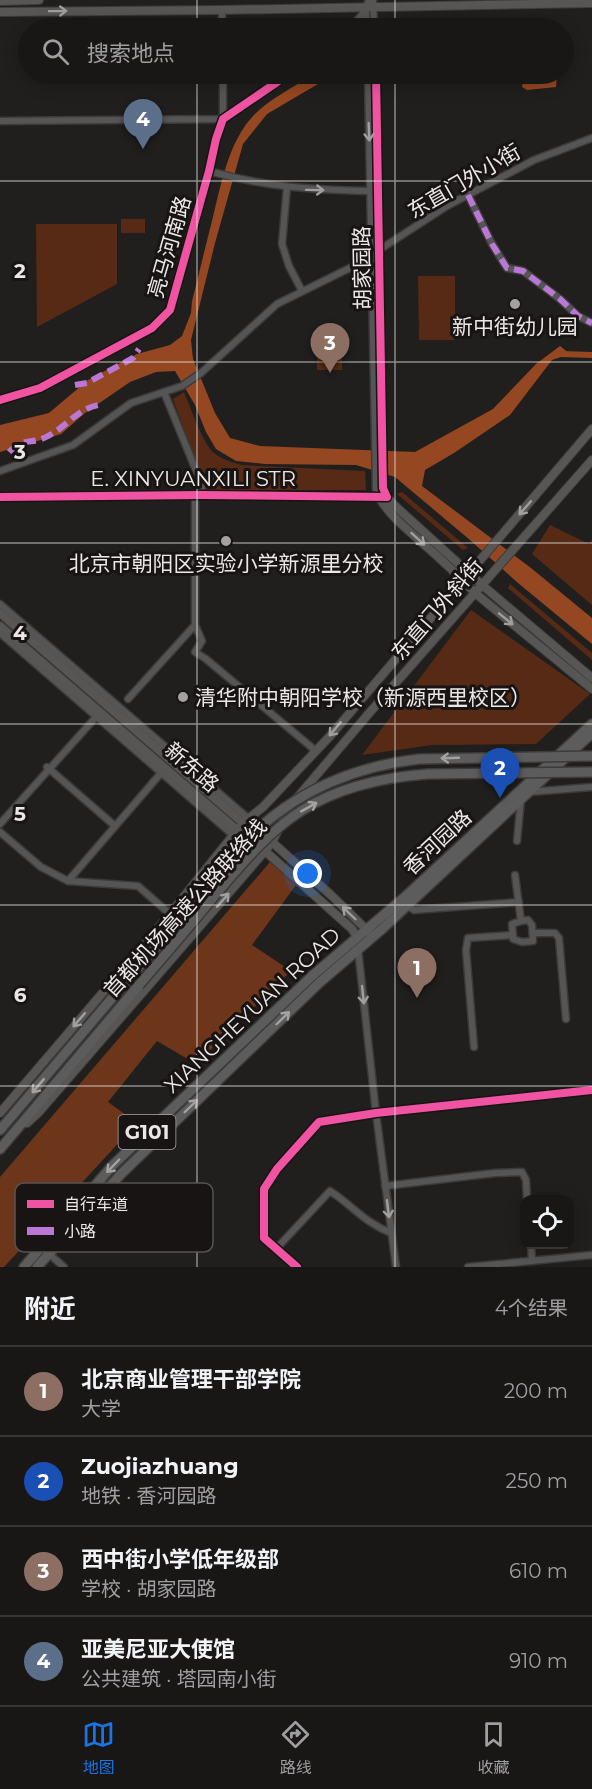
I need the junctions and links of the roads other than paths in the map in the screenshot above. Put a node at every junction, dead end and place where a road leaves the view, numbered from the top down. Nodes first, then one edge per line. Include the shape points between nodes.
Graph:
1 (39, 0) edge
2 (0, 1) edge
3 (370, 3) edge
4 (592, 3) edge
5 (222, 10) junction
6 (0, 12) edge
7 (222, 18) edge
8 (359, 18) edge
9 (368, 18) edge
10 (372, 18) edge
11 (223, 84) edge
12 (274, 84) edge
13 (368, 84) edge
14 (375, 84) edge
15 (223, 118) junction
16 (0, 121) edge
17 (592, 138) edge
18 (209, 171) junction
19 (287, 187) junction
20 (370, 191) junction
21 (468, 195) junction
22 (379, 250) junction
23 (372, 257) junction
24 (302, 291) junction
25 (592, 323) edge
26 (164, 392) junction
27 (0, 400) edge
28 (592, 429) edge
29 (379, 444) junction
30 (592, 460) edge
31 (0, 471) edge
32 (381, 493) junction
33 (198, 495) junction
34 (0, 497) edge
35 (469, 573) junction
36 (463, 580) junction
37 (482, 585) junction
38 (475, 593) junction
39 (0, 604) edge
40 (0, 613) edge
41 (195, 625) junction
42 (0, 626) edge
43 (0, 633) edge
44 (592, 678) edge
45 (592, 689) edge
46 (128, 699) dead end
47 (94, 716) junction
48 (592, 723) edge
49 (592, 733) edge
50 (316, 751) junction
51 (592, 756) edge
52 (47, 768) junction
53 (592, 772) edge
54 (161, 773) junction
55 (592, 787) edge
56 (525, 795) junction
57 (0, 818) edge
58 (0, 824) edge
59 (115, 826) junction
60 (240, 827) junction
61 (0, 832) edge
62 (517, 841) dead end
63 (272, 842) junction
64 (265, 851) junction
65 (515, 875) dead end
66 (68, 881) junction
67 (519, 902) junction
68 (407, 905) junction
69 (171, 914) junction
70 (521, 921) junction
71 (369, 933) junction
72 (533, 933) junction
73 (513, 935) junction
74 (357, 937) junction
75 (358, 950) junction
76 (566, 1019) dead end
77 (474, 1047) dead end
78 (592, 1090) edge
79 (0, 1113) edge
80 (376, 1113) junction
81 (0, 1130) edge
82 (1, 1148) edge
83 (97, 1183) edge
84 (111, 1183) edge
85 (385, 1186) junction
86 (527, 1195) edge
87 (391, 1233) junction
88 (276, 1248) junction
89 (531, 1249) edge
90 (37, 1252) edge
91 (40, 1252) edge
92 (47, 1252) edge
93 (592, 1255) edge
94 (532, 1261) junction
95 (24, 1267) edge
96 (37, 1267) edge
97 (64, 1267) edge
98 (297, 1267) edge
99 (396, 1267) edge
100 (468, 1267) edge

1 - 2 main road
3 - 4 main road
3 - 5 main road
3 - 8 street
3 - 9 street
3 - 10 street
6 -> 5 main road
5 - 7 street
11 - 15 street, 亮马河南路
12 - 15 street
13 -> 20 street, 胡家园路
14 - 22 street, 胡家园路
15 - 16 street
15 - 18 street, 亮马河南路
17 - 21 street, 东直门外小街 via 534,160
18 - 19 street
18 - 27 street, 亮马河南路 via 170,310 152,328 40,388
19 -> 20 street
19 - 24 street via 282,244
20 - 23 street, 胡家园路
21 - 22 street, 东直门外小街
21 - 25 street via 507,268 523,271
22 - 23 street, 东直门外小街
22 - 29 street, 胡家园路
23 - 24 street, 东直门外小街
23 - 29 street, 胡家园路
24 - 26 street, 东直门外小街 via 277,304 201,373
26 - 31 street via 131,403 73,445
26 - 33 street via 202,485
28 -> 35 main road
29 - 32 street, 胡家园路
30 - 37 main road, 东直门外斜街
32 - 33 street, E. XINYUANXILI STR
32 - 35 main road
32 -> 36 main road via 384,505 397,519
33 - 34 street, E. XINYUANXILI STR
33 - 41 street
35 - 36 main road
35 - 37 main road
36 - 38 main road
36 -> 50 main road
37 - 38 main road, 东直门外斜街
37 - 44 main road
38 -> 45 main road
38 - 63 main road, 东直门外斜街 via 291,805
39 - 60 street
40 - 60 main road
41 - 46 street
41 - 50 street via 202,641 195,652
42 - 60 main road, 新东路
43 - 47 street
47 - 52 street
47 - 54 street
48 - 71 highway, 香河园路 / G101
49 - 56 highway, 香河园路 / G101
50 - 60 main road
51 -> 81 highway, 首都机场高速公路联络线, bridge via 396,761 333,780 279,810 259,828
52 - 57 street
52 - 58 street
52 - 59 street
82 -> 53 highway, 首都机场高速公路联络线, bridge via 252,852 295,816 328,797 402,776
54 - 59 street
54 - 60 street
55 - 56 street
56 - 62 street
56 - 68 highway, 香河园路 / G101
59 - 66 street
60 - 63 main road
60 - 64 main road, 新东路
60 - 69 main road
61 - 66 street via 41,867
63 - 64 main road, 东直门外斜街
71 -> 63 main road
64 - 74 main road, 新东路
82 -> 64 main road, 东直门外斜街 via 39,1112
65 - 67 street
66 - 69 street via 138,886
67 - 68 street via 414,910
67 - 70 street
68 - 71 highway, 香河园路 / G101
69 -> 79 main road
70 - 72 street via 528,920
70 - 73 street via 512,924
71 - 74 highway, 香河园路 / G101
71 - 75 highway, XIANGHEYUAN ROAD / G101
72 - 73 street via 533,941 522,942 513,939
72 - 76 street via 555,933 559,938
73 - 77 street via 468,938
74 - 75 street
74 -> 83 highway, XIANGHEYUAN ROAD / G101
75 -> 80 street
84 -> 75 highway, XIANGHEYUAN ROAD / G101
78 - 80 street
80 - 85 street
80 - 88 street via 320,1122 277,1169 264,1189 264,1238
85 - 86 street via 522,1172
85 -> 87 street
87 - 88 street via 375,1227 330,1191
87 - 99 street
88 - 98 street
89 - 94 street
90 - 95 highway, XIANGHEYUAN ROAD / G101
91 - 96 highway, G101
92 - 97 street
93 - 94 street
94 - 100 street

